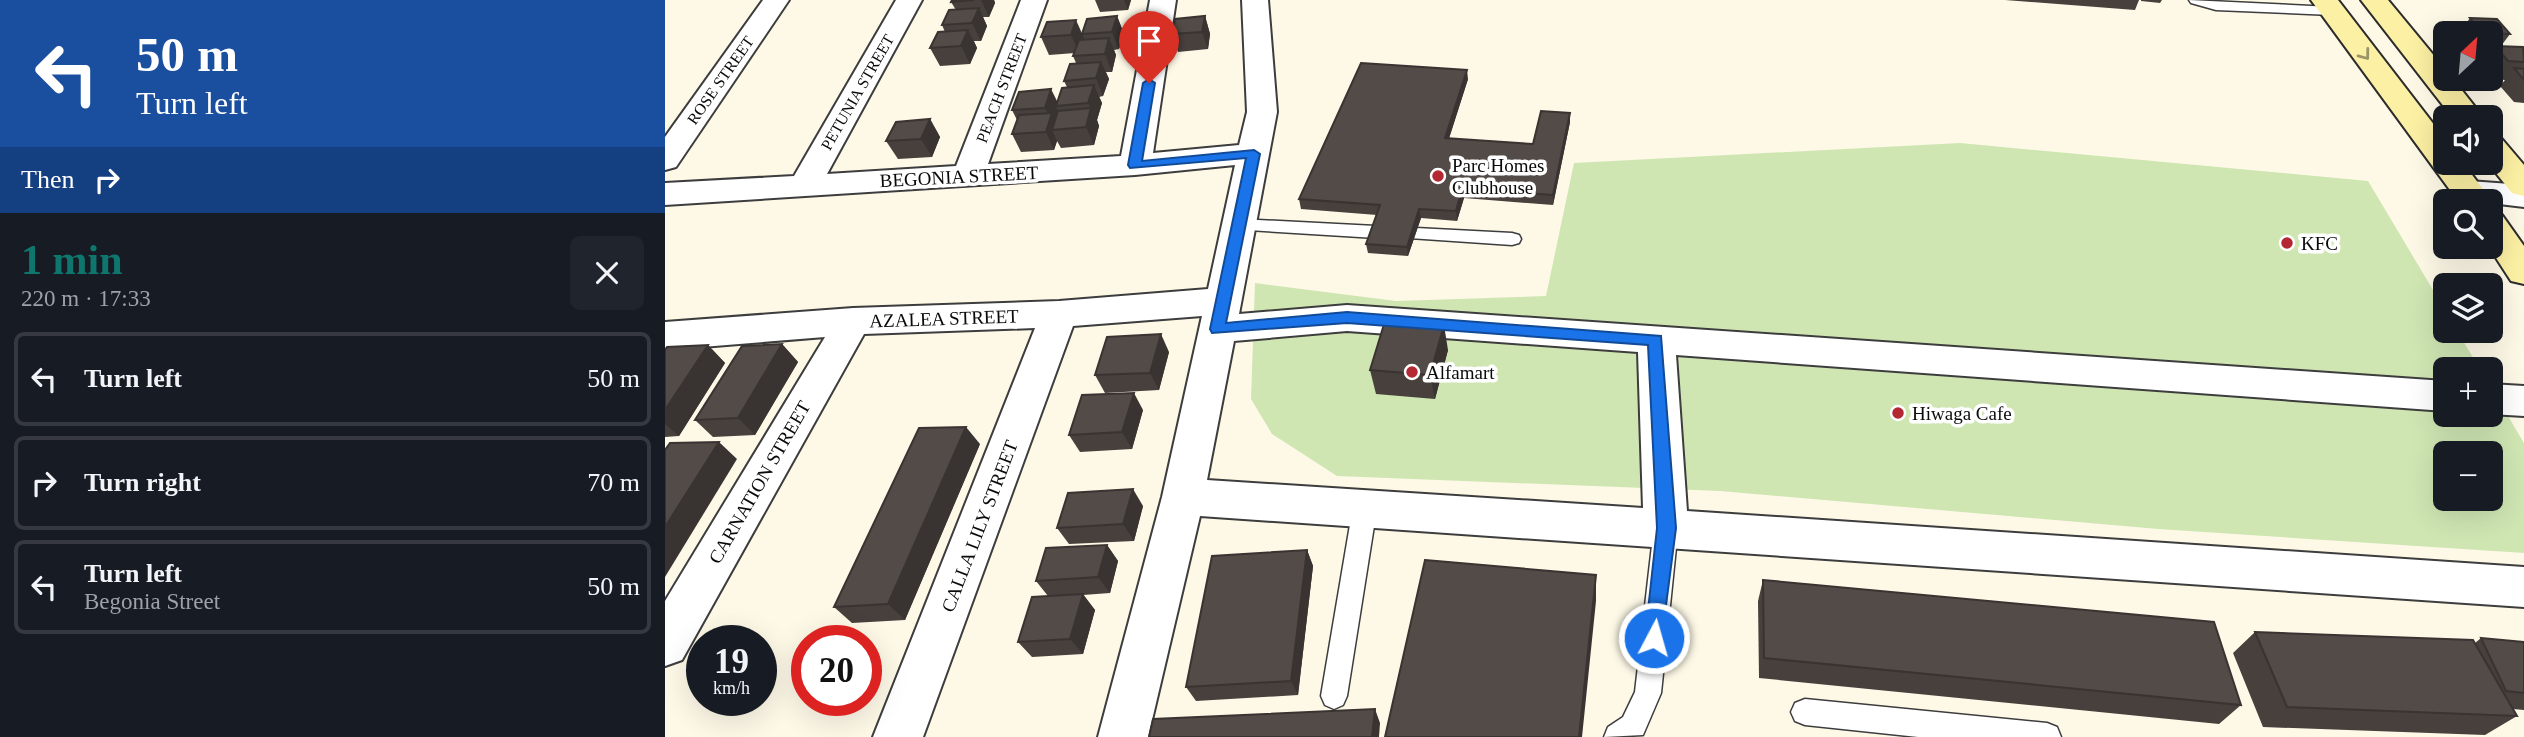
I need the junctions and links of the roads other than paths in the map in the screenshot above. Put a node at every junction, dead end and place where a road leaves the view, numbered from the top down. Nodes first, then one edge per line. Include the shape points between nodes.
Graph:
1 (776, 0) edge
2 (909, 0) edge
3 (1034, 0) edge
4 (1163, 0) edge
5 (1255, 0) edge
6 (2196, 0) edge
7 (2374, 0) edge
8 (2328, 6) edge
9 (2458, 105) edge
10 (2433, 144) edge
11 (1254, 154) junction
12 (2503, 157) edge
13 (665, 160) edge
14 (1135, 165) junction
15 (968, 176) junction
16 (804, 185) junction
17 (2524, 186) edge
18 (665, 194) edge
19 (2524, 195) edge
20 (2503, 196) edge
21 (1239, 225) junction
22 (1376, 232) edge
23 (1416, 234) edge
24 (1512, 239) dead end
25 (2503, 242) edge
26 (2524, 272) edge
27 (1059, 314) junction
28 (1220, 315) junction
29 (853, 321) junction
30 (665, 336) edge
31 (1656, 340) junction
32 (2433, 395) edge
33 (2503, 400) edge
34 (2524, 401) edge
35 (1183, 497) junction
36 (1365, 507) junction
37 (1667, 528) junction
38 (2524, 587) edge
39 (665, 643) edge
40 (1334, 696) dead end
41 (1805, 712) dead end
42 (898, 737) edge
43 (1123, 737) edge
44 (1618, 737) edge
45 (2047, 737) edge

1 - 13 street, ROSE STREET
2 - 16 street, PETUNIA STREET
3 - 15 street, PEACH STREET
4 - 14 street
5 - 11 street via 1262,112
6 - 8 lane via 2215,6
7 - 9 main road
8 -> 10 main road
11 - 14 street, BEGONIA STREET
11 - 21 street
12 - 17 main road
14 - 15 street, BEGONIA STREET
15 - 16 street, BEGONIA STREET
16 - 18 street, BEGONIA STREET
19 - 20 street
21 - 22 lane
21 - 28 street
23 - 24 lane
25 - 26 main road
27 - 28 street, AZALEA STREET
27 - 29 street, AZALEA STREET
27 - 42 street, CALLA LILY STREET
28 - 31 street, AZALEA STREET via 1347,318
28 - 35 street
29 - 30 street, AZALEA STREET
29 - 39 street, CARNATION STREET
31 - 32 street, AZALEA STREET
31 - 37 street
33 - 34 street
35 - 36 street
35 - 43 street
36 - 37 street
36 - 40 lane
37 - 38 street
37 - 44 lane via 1649,693 1633,726
41 - 45 lane

